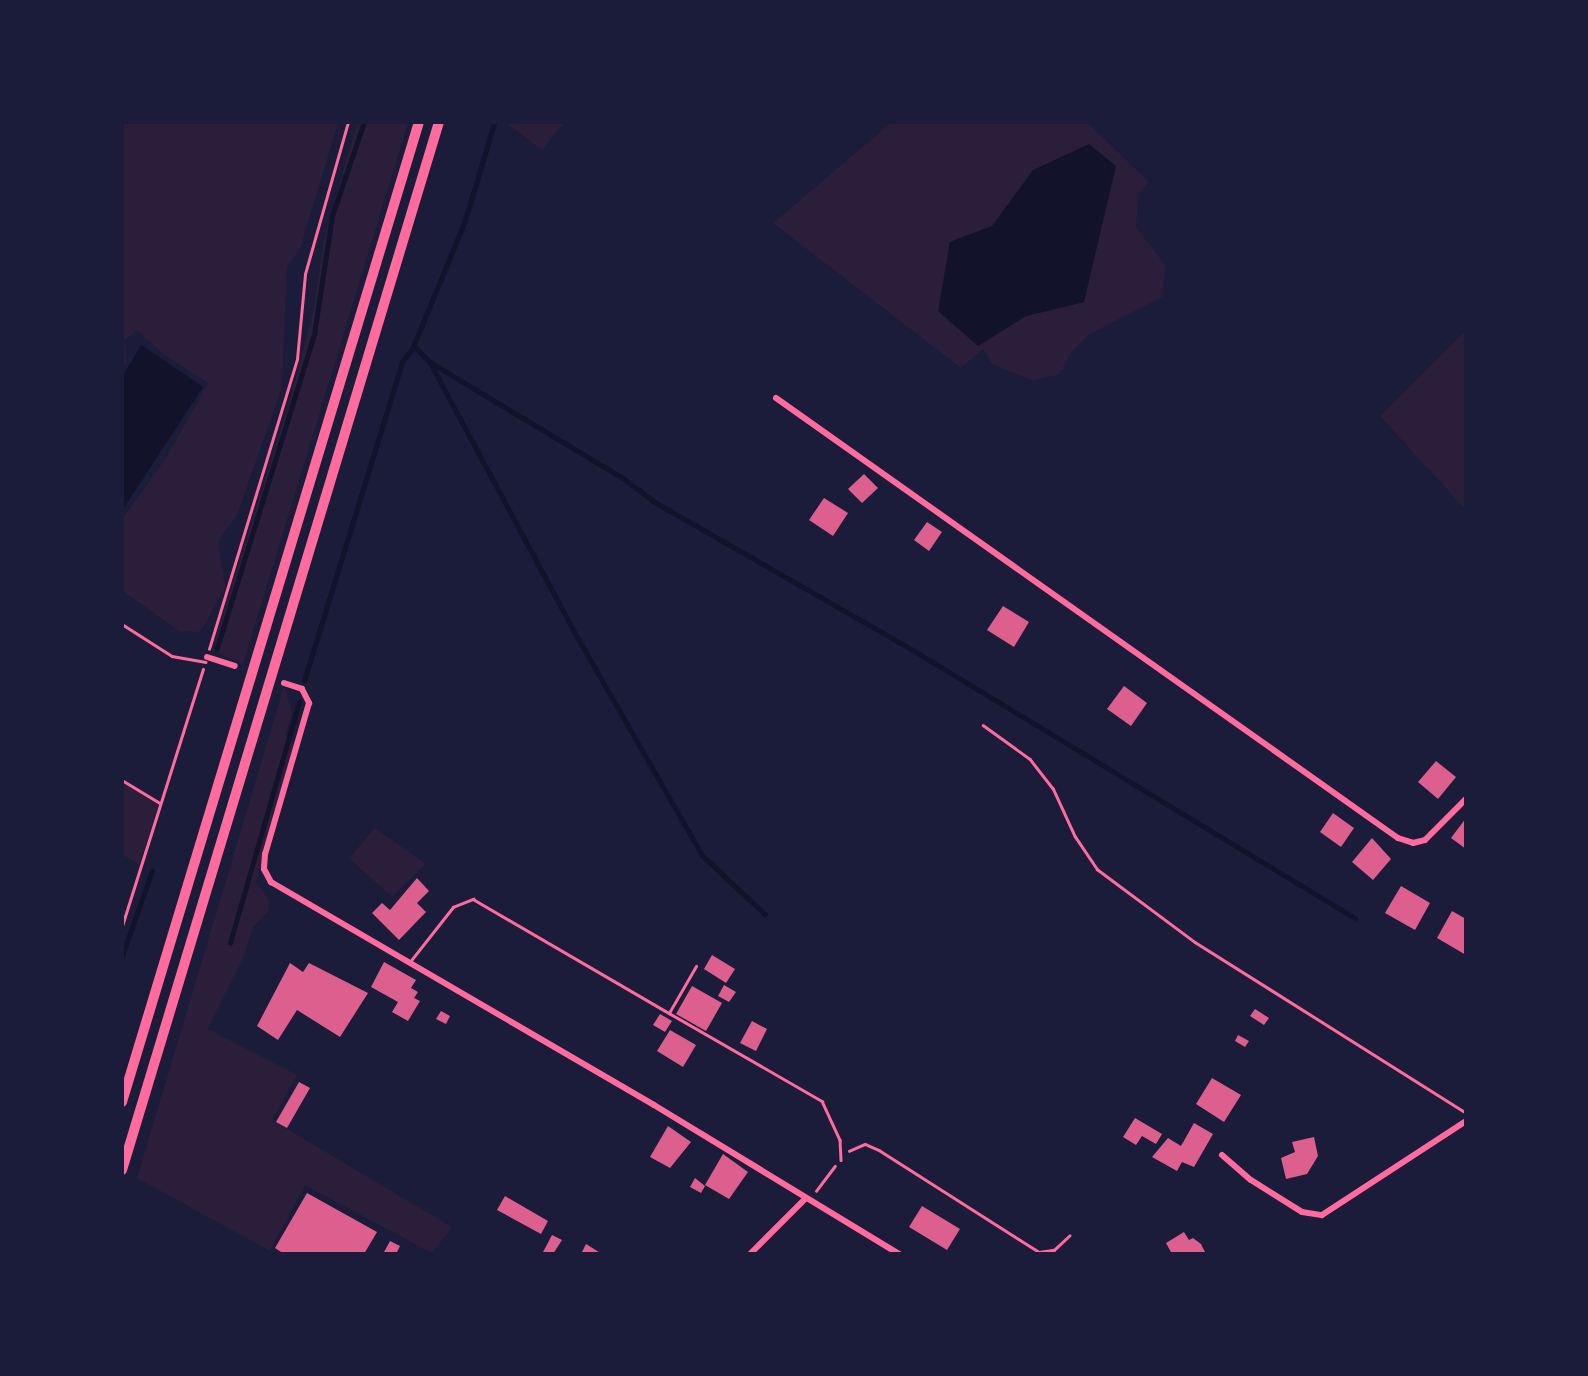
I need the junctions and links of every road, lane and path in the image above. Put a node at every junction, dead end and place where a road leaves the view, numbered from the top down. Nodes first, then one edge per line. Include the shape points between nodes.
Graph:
1 (348, 122) edge
2 (419, 122) edge
3 (439, 122) edge
4 (776, 398) dead end
5 (122, 624) edge
6 (206, 659) junction
7 (235, 666) dead end
8 (284, 682) dead end
9 (983, 725) dead end
10 (122, 780) edge
11 (1465, 799) edge
12 (160, 803) junction
13 (122, 926) edge
14 (409, 963) junction
15 (696, 966) dead end
16 (669, 1013) junction
17 (122, 1102) edge
18 (1465, 1113) edge
19 (1465, 1121) edge
20 (1222, 1155) dead end
21 (841, 1160) junction
22 (122, 1170) edge
23 (808, 1199) junction
24 (1069, 1236) dead end
25 (750, 1254) edge
26 (899, 1254) edge

1 - 6 path via 305,274 297,359
2 - 17 highway
3 - 22 highway
4 - 11 street via 1398,838 1413,843 1425,839
5 - 6 lane via 172,656
6 - 7 street
6 - 12 path
8 - 14 street via 302,690 309,703 265,854 267,876
9 - 18 path via 1030,759 1053,788 1082,847 1113,882 1195,942
10 - 12 path
12 - 13 path
14 - 16 lane via 453,907 473,899
14 - 23 street
15 - 16 lane
16 - 21 lane via 822,1101 841,1140
19 - 20 street via 1322,1215 1302,1212 1251,1180
21 - 23 path
21 - 24 path via 858,1145 879,1150 1039,1252 1054,1250
23 - 25 street
23 - 26 street

